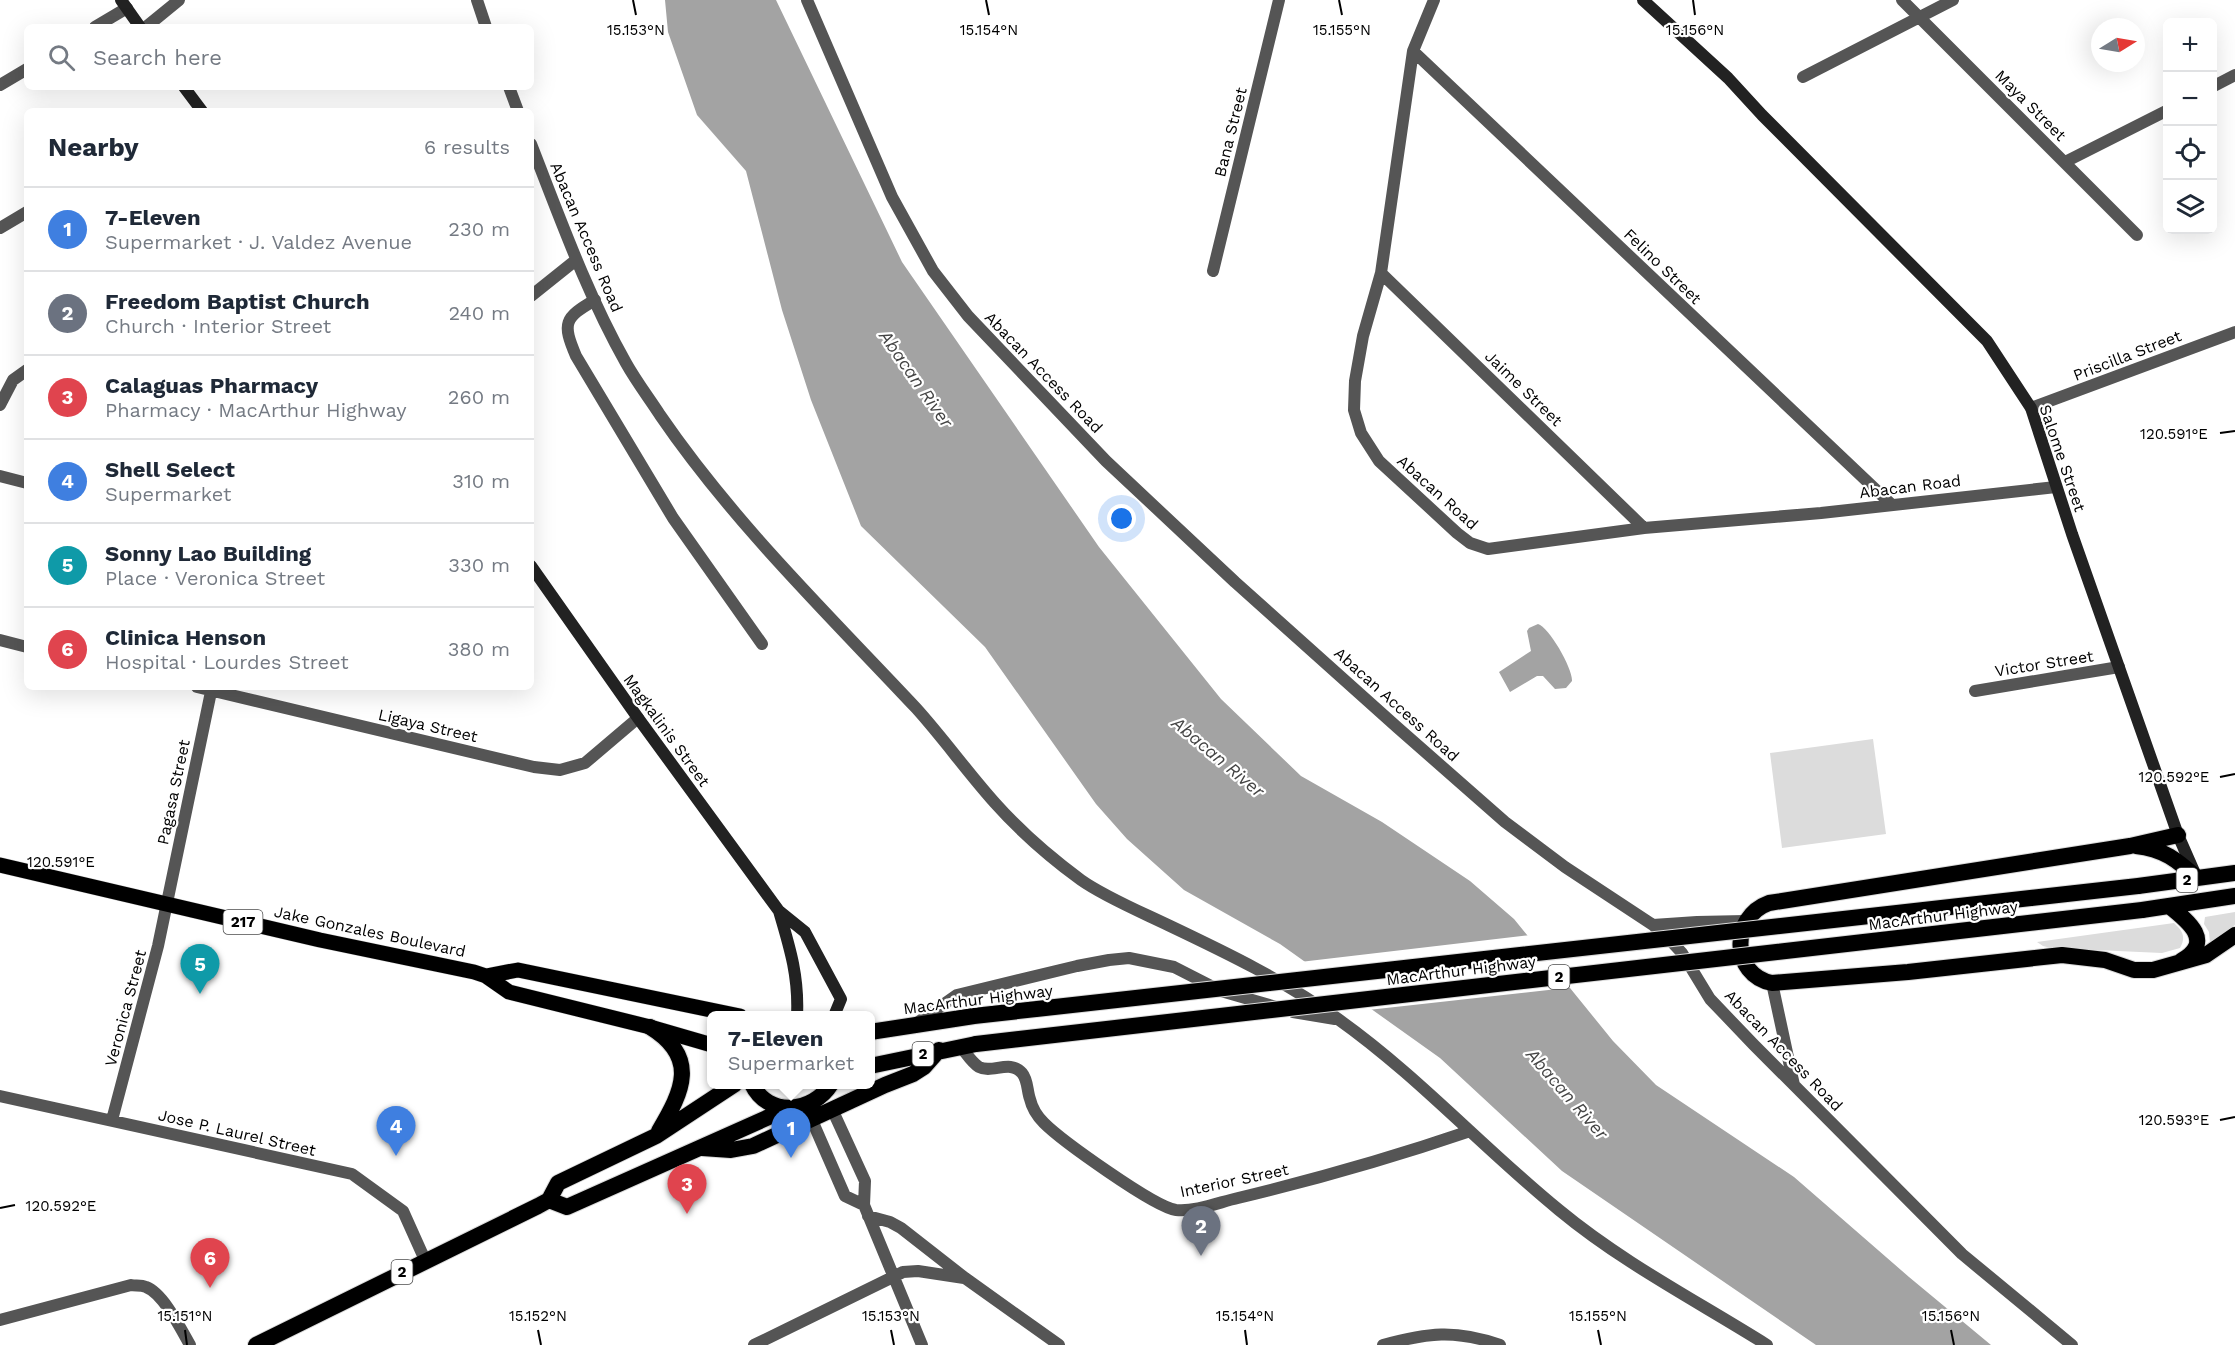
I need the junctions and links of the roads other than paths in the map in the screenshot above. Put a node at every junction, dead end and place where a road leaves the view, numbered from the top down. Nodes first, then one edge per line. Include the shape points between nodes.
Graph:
1 (179, 0) edge
2 (477, 0) edge
3 (807, 0) edge
4 (1279, 0) edge
5 (1434, 0) edge
6 (1643, 0) edge
7 (1902, 0) edge
8 (1953, 0) edge
9 (124, 4) edge
10 (1920, 17) junction
11 (99, 24) edge
12 (138, 24) edge
13 (150, 24) edge
14 (485, 24) edge
15 (1413, 51) junction
16 (24, 71) edge
17 (2235, 75) edge
18 (1803, 77) dead end
19 (2217, 84) edge
20 (0, 85) edge
21 (186, 90) edge
22 (510, 90) edge
23 (199, 108) edge
24 (517, 108) edge
25 (2163, 113) edge
26 (534, 152) edge
27 (2065, 162) junction
28 (24, 214) edge
29 (0, 228) edge
30 (2137, 235) dead end
31 (576, 260) junction
32 (1213, 271) dead end
33 (1381, 273) junction
34 (534, 294) edge
35 (595, 300) junction
36 (2235, 332) edge
37 (24, 372) edge
38 (0, 405) edge
39 (2031, 408) junction
40 (0, 476) edge
41 (24, 482) edge
42 (2056, 487) junction
43 (1891, 504) junction
44 (1644, 528) junction
45 (534, 570) edge
46 (0, 640) edge
47 (762, 644) dead end
48 (24, 646) edge
49 (2119, 667) junction
50 (212, 690) edge
51 (216, 690) edge
52 (1975, 690) dead end
53 (638, 718) junction
54 (2178, 835) junction
55 (2130, 846) junction
56 (0, 865) edge
57 (2235, 873) edge
58 (2198, 878) junction
59 (2235, 896) edge
60 (165, 904) junction
61 (2169, 906) junction
62 (779, 911) junction
63 (1745, 921) junction
64 (1653, 925) junction
65 (2235, 935) edge
66 (2169, 966) junction
67 (1258, 968) junction
68 (486, 976) junction
69 (1772, 983) junction
70 (1231, 994) junction
71 (716, 1011) edge
72 (796, 1011) edge
73 (836, 1011) edge
74 (1341, 1021) junction
75 (916, 1024) junction
76 (650, 1027) junction
77 (875, 1031) edge
78 (707, 1044) edge
79 (968, 1045) junction
80 (939, 1050) junction
81 (875, 1065) edge
82 (1794, 1085) junction
83 (727, 1089) edge
84 (756, 1089) edge
85 (828, 1089) edge
86 (0, 1096) edge
87 (789, 1108) junction
88 (832, 1109) junction
89 (811, 1119) junction
90 (112, 1120) junction
91 (1470, 1131) junction
92 (656, 1136) junction
93 (702, 1148) junction
94 (549, 1200) junction
95 (866, 1211) junction
96 (425, 1260) junction
97 (893, 1276) junction
98 (965, 1278) junction
99 (0, 1320) edge
100 (1495, 1344) edge
101 (190, 1345) edge
102 (256, 1345) edge
103 (754, 1345) edge
104 (922, 1345) edge
105 (1059, 1345) edge
106 (1383, 1345) edge
107 (1767, 1345) edge
108 (2072, 1345) edge

1 - 13 street
2 - 14 street
3 - 64 street, Abacan Access Road via 892,198 933,271 968,316 1098,453 1398,728 1505,822
4 - 32 street, Bana Street
5 - 15 street, Abacan Road
6 - 39 main road, Salome Street via 1728,78 1987,341
7 - 10 street, Maya Street
8 - 10 street
9 - 11 street
9 - 12 main road
10 - 18 street
10 - 27 street, Maya Street
15 - 33 street, Abacan Road
15 - 43 street, Felino Street
16 - 20 street
17 - 19 street
21 - 23 main road
22 - 24 street
25 - 27 street
26 - 31 street, Abacan Access Road
27 - 30 street, Maya Street
28 - 29 street
31 - 34 street
31 - 35 street, Abacan Access Road
33 - 44 street, Jaime Street
33 - 44 street, Abacan Road via 1363,336 1354,410 1361,433 1379,461 1457,533 1488,549
35 - 47 street via 571,316 566,327 576,356 673,518
35 - 67 street, Abacan Access Road via 627,365 689,457 816,605 941,737 996,805 1084,882
36 - 39 street, Priscilla Street
37 - 38 street via 13,380
39 - 42 main road, Salome Street
40 - 41 street
42 - 43 street, Abacan Road
42 - 49 main road, Salome Street
43 - 44 street, Abacan Road
45 - 53 main road, Magkalinis Street
46 - 48 street
49 - 52 street, Victor Street
49 - 54 main road, Salome Street
50 - 60 street, Pagasa Street
51 - 53 street, Ligaya Street via 560,770 585,763
53 - 62 main road, Magkalinis Street
54 - 55 highway
54 - 58 main road, Salome Street
55 - 58 highway via 2151,848 2174,857
55 - 63 highway via 1782,900 1759,907
56 - 60 main road, Jake Gonzales Boulevard / 217
57 - 58 highway, MacArthur Highway / 2
58 - 75 highway, MacArthur Highway / 2, bridge
59 - 61 highway, MacArthur Highway / 2
60 - 68 main road, Jake Gonzales Boulevard / 217
60 - 90 street, Veronica Street via 158,946
61 - 66 highway via 2190,922 2197,937 2194,951
61 - 79 highway, MacArthur Highway / 2, bridge
62 - 72 main road, Magkalinis Street via 794,962
62 - 73 main road, Magkalinis Street via 805,932 841,999
63 - 64 street
63 - 69 highway via 1741,943 1747,969
64 - 82 street, Abacan Access Road via 1682,953 1710,999
65 - 66 highway via 2206,955
66 - 69 highway via 2143,971 2105,960 2062,955
67 - 70 street via 1246,988
67 - 74 street, Abacan Access Road
68 - 71 main road, Jake Gonzales Boulevard / 217 via 518,970
68 - 76 main road, Jake Gonzales Boulevard / 217 via 509,992
69 - 82 street
70 - 74 street
70 - 75 street via 1174,967 1129,958 957,995
74 - 91 street, Abacan Access Road
75 - 77 highway, MacArthur Highway / 2
76 - 78 main road, Jake Gonzales Boulevard / 217
76 - 92 highway via 672,1045 682,1068 677,1101
79 - 80 highway, MacArthur Highway / 2
79 - 91 street, Interior Street via 977,1066 1012,1067 1023,1074 1036,1113 1048,1126 1144,1195 1173,1209 1254,1194 1406,1153
80 - 81 highway, MacArthur Highway / 2
80 - 88 highway via 913,1074
82 - 108 street, Abacan Access Road via 1962,1254
83 - 92 highway, 2
84 - 87 highway via 775,1106
85 - 87 highway via 812,1103
86 - 90 street, Jose P. Laurel Street
87 - 93 highway
88 - 89 highway
88 - 95 street via 866,1181
89 - 93 highway via 753,1146 731,1150
89 - 95 street via 845,1196
90 - 96 street, Jose P. Laurel Street via 352,1174 403,1211
91 - 107 street, Abacan Access Road via 1537,1192 1601,1242
92 - 94 highway, 2 via 558,1184
93 - 94 highway via 567,1207
94 - 96 highway, 2
95 - 97 street
95 - 98 street via 901,1228
96 - 102 highway, 2
97 - 98 street via 918,1271
97 - 103 street
97 - 104 street
98 - 105 street
99 - 101 street via 131,1285 147,1287 158,1296
100 - 106 street via 1455,1333 1418,1335

